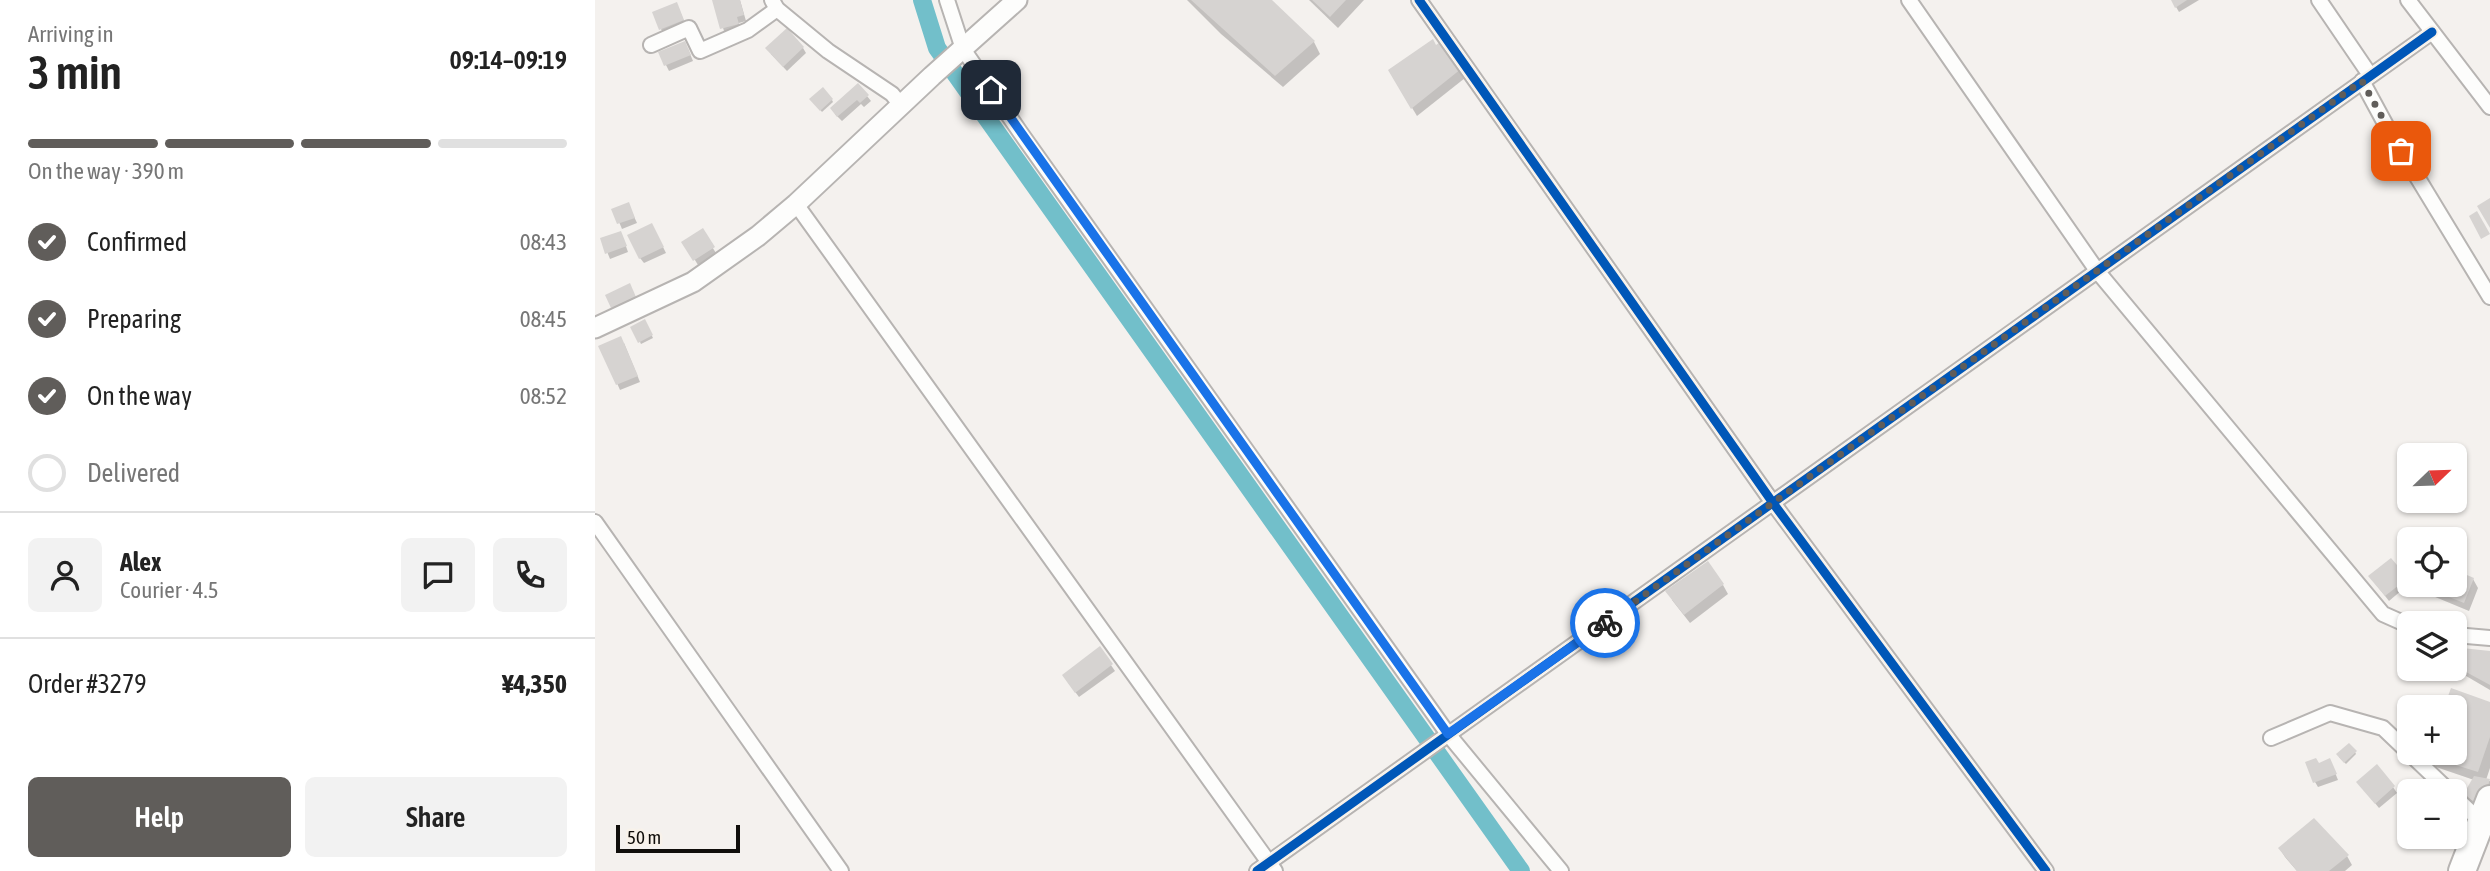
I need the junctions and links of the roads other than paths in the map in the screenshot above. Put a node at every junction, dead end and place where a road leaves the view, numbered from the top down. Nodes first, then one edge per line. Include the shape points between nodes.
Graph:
1 (947, 0) edge
2 (1017, 0) edge
3 (1419, 0) edge
4 (1909, 0) edge
5 (2319, 0) edge
6 (2408, 0) edge
7 (774, 5) edge
8 (2433, 32) junction
9 (651, 45) dead end
10 (960, 51) junction
11 (2366, 78) junction
12 (901, 105) junction
13 (2490, 107) edge
14 (796, 204) junction
15 (2098, 272) junction
16 (2490, 297) edge
17 (595, 328) edge
18 (1773, 503) junction
19 (595, 522) edge
20 (2397, 620) edge
21 (2467, 636) edge
22 (2490, 638) edge
23 (1448, 734) junction
24 (2271, 738) dead end
25 (2437, 779) edge
26 (2467, 810) edge
27 (2483, 828) edge
28 (1267, 868) edge
29 (842, 871) edge
30 (1561, 871) edge
31 (2046, 871) edge
32 (2462, 871) edge

1 - 10 street
2 - 10 street
3 - 18 street
4 - 15 street
5 - 11 street
6 - 8 street
7 - 9 street via 748,30 700,51 689,28
7 - 12 street
8 - 11 street
8 - 13 street
10 - 12 street
10 - 23 street
11 - 15 street
11 - 16 street
12 - 14 street
14 - 17 street via 692,282
14 - 28 street
15 - 18 street
15 - 20 street via 2383,614
18 - 23 street
18 - 31 street
19 - 29 street
21 - 22 street
23 - 28 street
23 - 30 street
24 - 25 street via 2330,713 2383,727
26 - 27 street
27 - 32 highway

